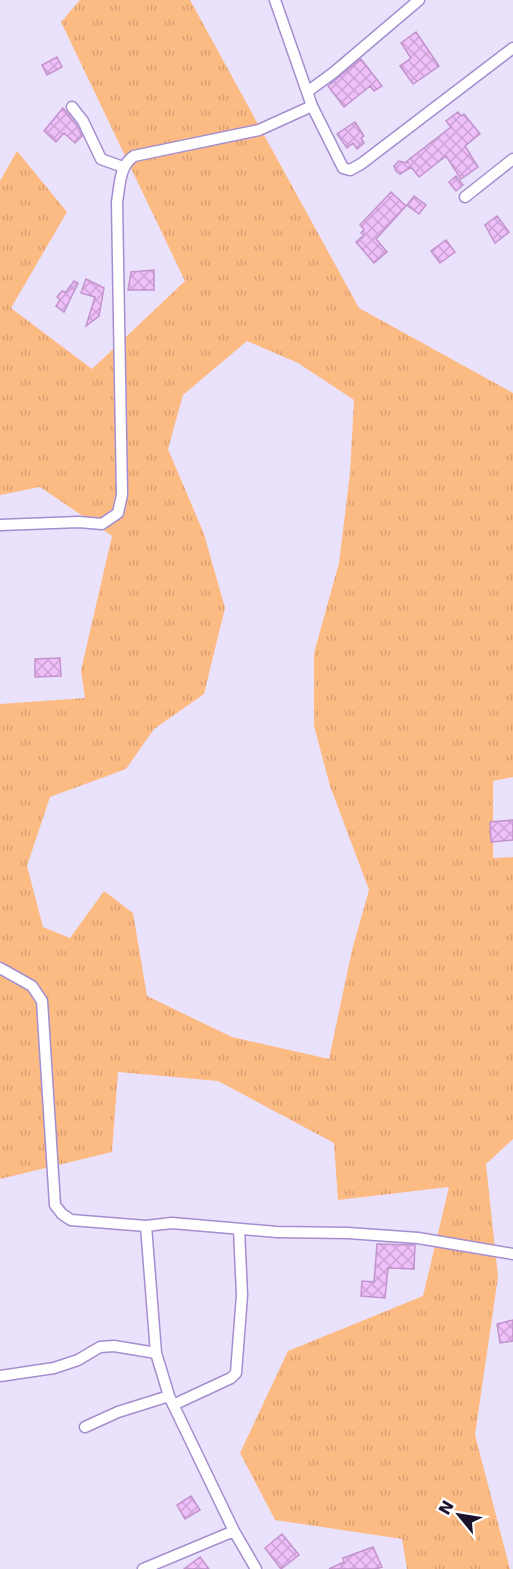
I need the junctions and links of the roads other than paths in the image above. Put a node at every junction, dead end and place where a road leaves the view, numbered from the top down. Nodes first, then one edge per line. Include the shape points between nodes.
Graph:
1 (275, 0) edge
2 (419, 0) edge
3 (513, 48) edge
4 (307, 92) junction
5 (312, 106) junction
6 (72, 107) dead end
7 (513, 159) edge
8 (123, 167) junction
9 (465, 197) dead end
10 (0, 525) edge
11 (0, 968) edge
12 (147, 1226) junction
13 (239, 1230) junction
14 (513, 1254) edge
15 (156, 1353) junction
16 (0, 1376) edge
17 (171, 1401) junction
18 (85, 1427) dead end
19 (234, 1531) junction
20 (143, 1569) edge
21 (256, 1569) edge

1 - 4 street
2 - 4 street
3 - 5 street via 350,170 343,168
4 - 5 street
5 - 8 street via 259,130 134,156
6 - 8 street via 101,159
7 - 9 street
8 - 10 street via 117,202 122,495 118,513 102,524
11 - 12 street via 32,986 42,1001 55,1205 71,1220
12 - 13 street via 172,1223
12 - 15 street
13 - 14 street via 418,1238
13 - 17 street via 242,1295 236,1372 231,1378
15 - 16 street via 100,1347 54,1368
15 - 17 street
17 - 18 street via 118,1412
17 - 19 street
19 - 20 street
19 - 21 street

